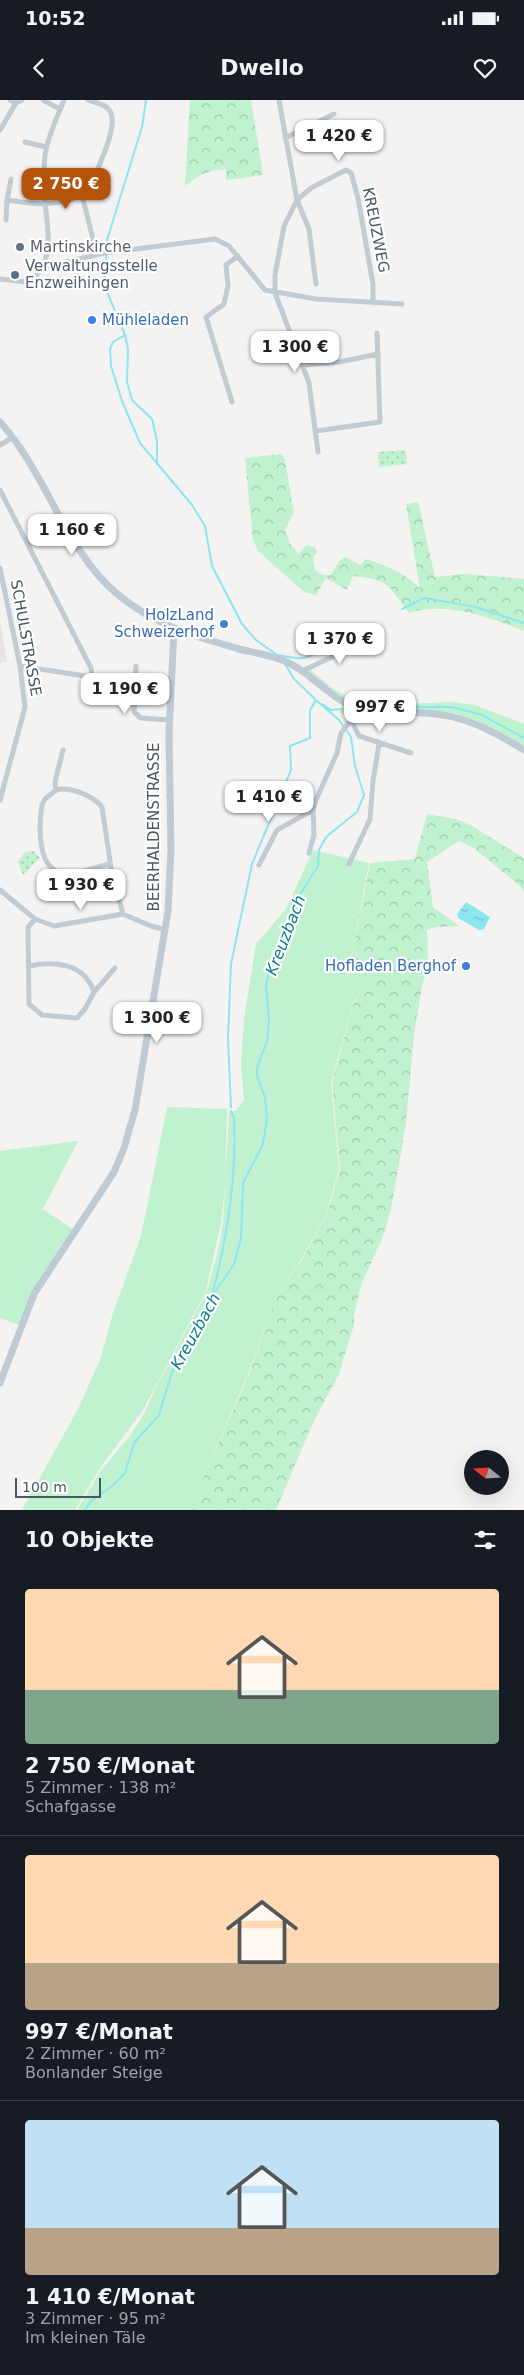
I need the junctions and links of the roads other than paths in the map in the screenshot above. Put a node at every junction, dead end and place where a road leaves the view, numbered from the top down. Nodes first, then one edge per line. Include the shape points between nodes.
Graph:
1 (10, 100) edge
2 (43, 100) edge
3 (64, 100) edge
4 (88, 100) edge
5 (279, 100) edge
6 (19, 102) edge
7 (60, 109) junction
8 (334, 114) dead end
9 (0, 130) edge
10 (285, 138) junction
11 (25, 142) dead end
12 (46, 147) junction
13 (11, 179) dead end
14 (82, 195) junction
15 (7, 200) junction
16 (297, 200) junction
17 (45, 203) junction
18 (6, 220) dead end
19 (97, 255) junction
20 (238, 256) junction
21 (41, 268) junction
22 (0, 279) edge
23 (316, 284) dead end
24 (275, 293) junction
25 (373, 303) junction
26 (402, 304) dead end
27 (377, 333) dead end
28 (378, 354) junction
29 (303, 365) junction
30 (232, 402) dead end
31 (0, 422) edge
32 (316, 430) junction
33 (13, 437) junction
34 (0, 446) edge
35 (318, 452) dead end
36 (0, 490) edge
37 (0, 568) edge
38 (358, 628) dead end
39 (174, 630) junction
40 (20, 666) junction
41 (136, 666) dead end
42 (302, 671) junction
43 (355, 708) junction
44 (169, 720) junction
45 (349, 722) junction
46 (379, 744) junction
47 (63, 750) dead end
48 (524, 750) edge
49 (411, 753) dead end
50 (56, 790) junction
51 (0, 800) edge
52 (312, 810) junction
53 (308, 853) dead end
54 (110, 864) junction
55 (349, 864) dead end
56 (259, 865) dead end
57 (0, 890) edge
58 (123, 914) junction
59 (35, 919) junction
60 (166, 930) junction
61 (29, 966) junction
62 (115, 968) dead end
63 (94, 992) junction
64 (0, 1383) edge

1 - 6 street
2 - 7 street
3 - 7 street
4 - 14 street via 103,105 111,113 112,120 105,150
5 - 10 street
6 - 9 street
7 - 12 street
8 - 10 street
10 - 16 street
11 - 12 street
12 - 17 street
13 - 15 street
14 - 17 street
14 - 19 street
15 - 17 street
15 - 18 street
16 - 23 street via 309,229
16 - 24 street, KREUZWEG via 284,226 277,252
16 - 25 street, KREUZWEG via 311,188 346,170 351,174 373,284
17 - 21 street via 48,250
19 - 20 street via 209,238 222,241
19 - 21 street
20 - 24 street via 260,286
20 - 30 street via 226,265 228,286 224,304 206,318
21 - 22 street via 27,282
24 - 25 street
24 - 29 street
25 - 26 street
27 - 28 street
28 - 29 street
28 - 32 street via 380,422
29 - 32 street
31 - 33 street
32 - 35 street
33 - 34 street
33 - 39 street via 100,577 133,607
36 - 40 street via 91,668 92,677
37 - 40 street, SCHULSTRASSE
38 - 42 street via 364,642
39 - 42 street via 277,658
39 - 44 street, BEERHALDENSTRASSE
40 - 51 street, SCHULSTRASSE via 24,718
41 - 44 street via 134,712 141,718
42 - 43 street via 333,697
43 - 45 street
43 - 48 street via 378,713 457,716
44 - 60 street, BEERHALDENSTRASSE via 170,850
45 - 46 street via 359,736
45 - 52 street via 340,733 337,753
46 - 49 street
46 - 55 street via 370,819
47 - 50 street
50 - 54 street via 67,789 90,798 102,807
50 - 54 street via 42,805 44,858 50,866 65,873
52 - 53 street via 314,831
52 - 56 street via 276,830
54 - 58 street
57 - 59 street
58 - 59 street via 54,926
58 - 60 street
59 - 61 street via 28,927
60 - 64 street, BEERHALDENSTRASSE via 134,1110 124,1148 114,1172 34,1294
61 - 63 street via 66,964 91,984
61 - 63 street via 29,1004 42,1015 77,1018
62 - 63 street

